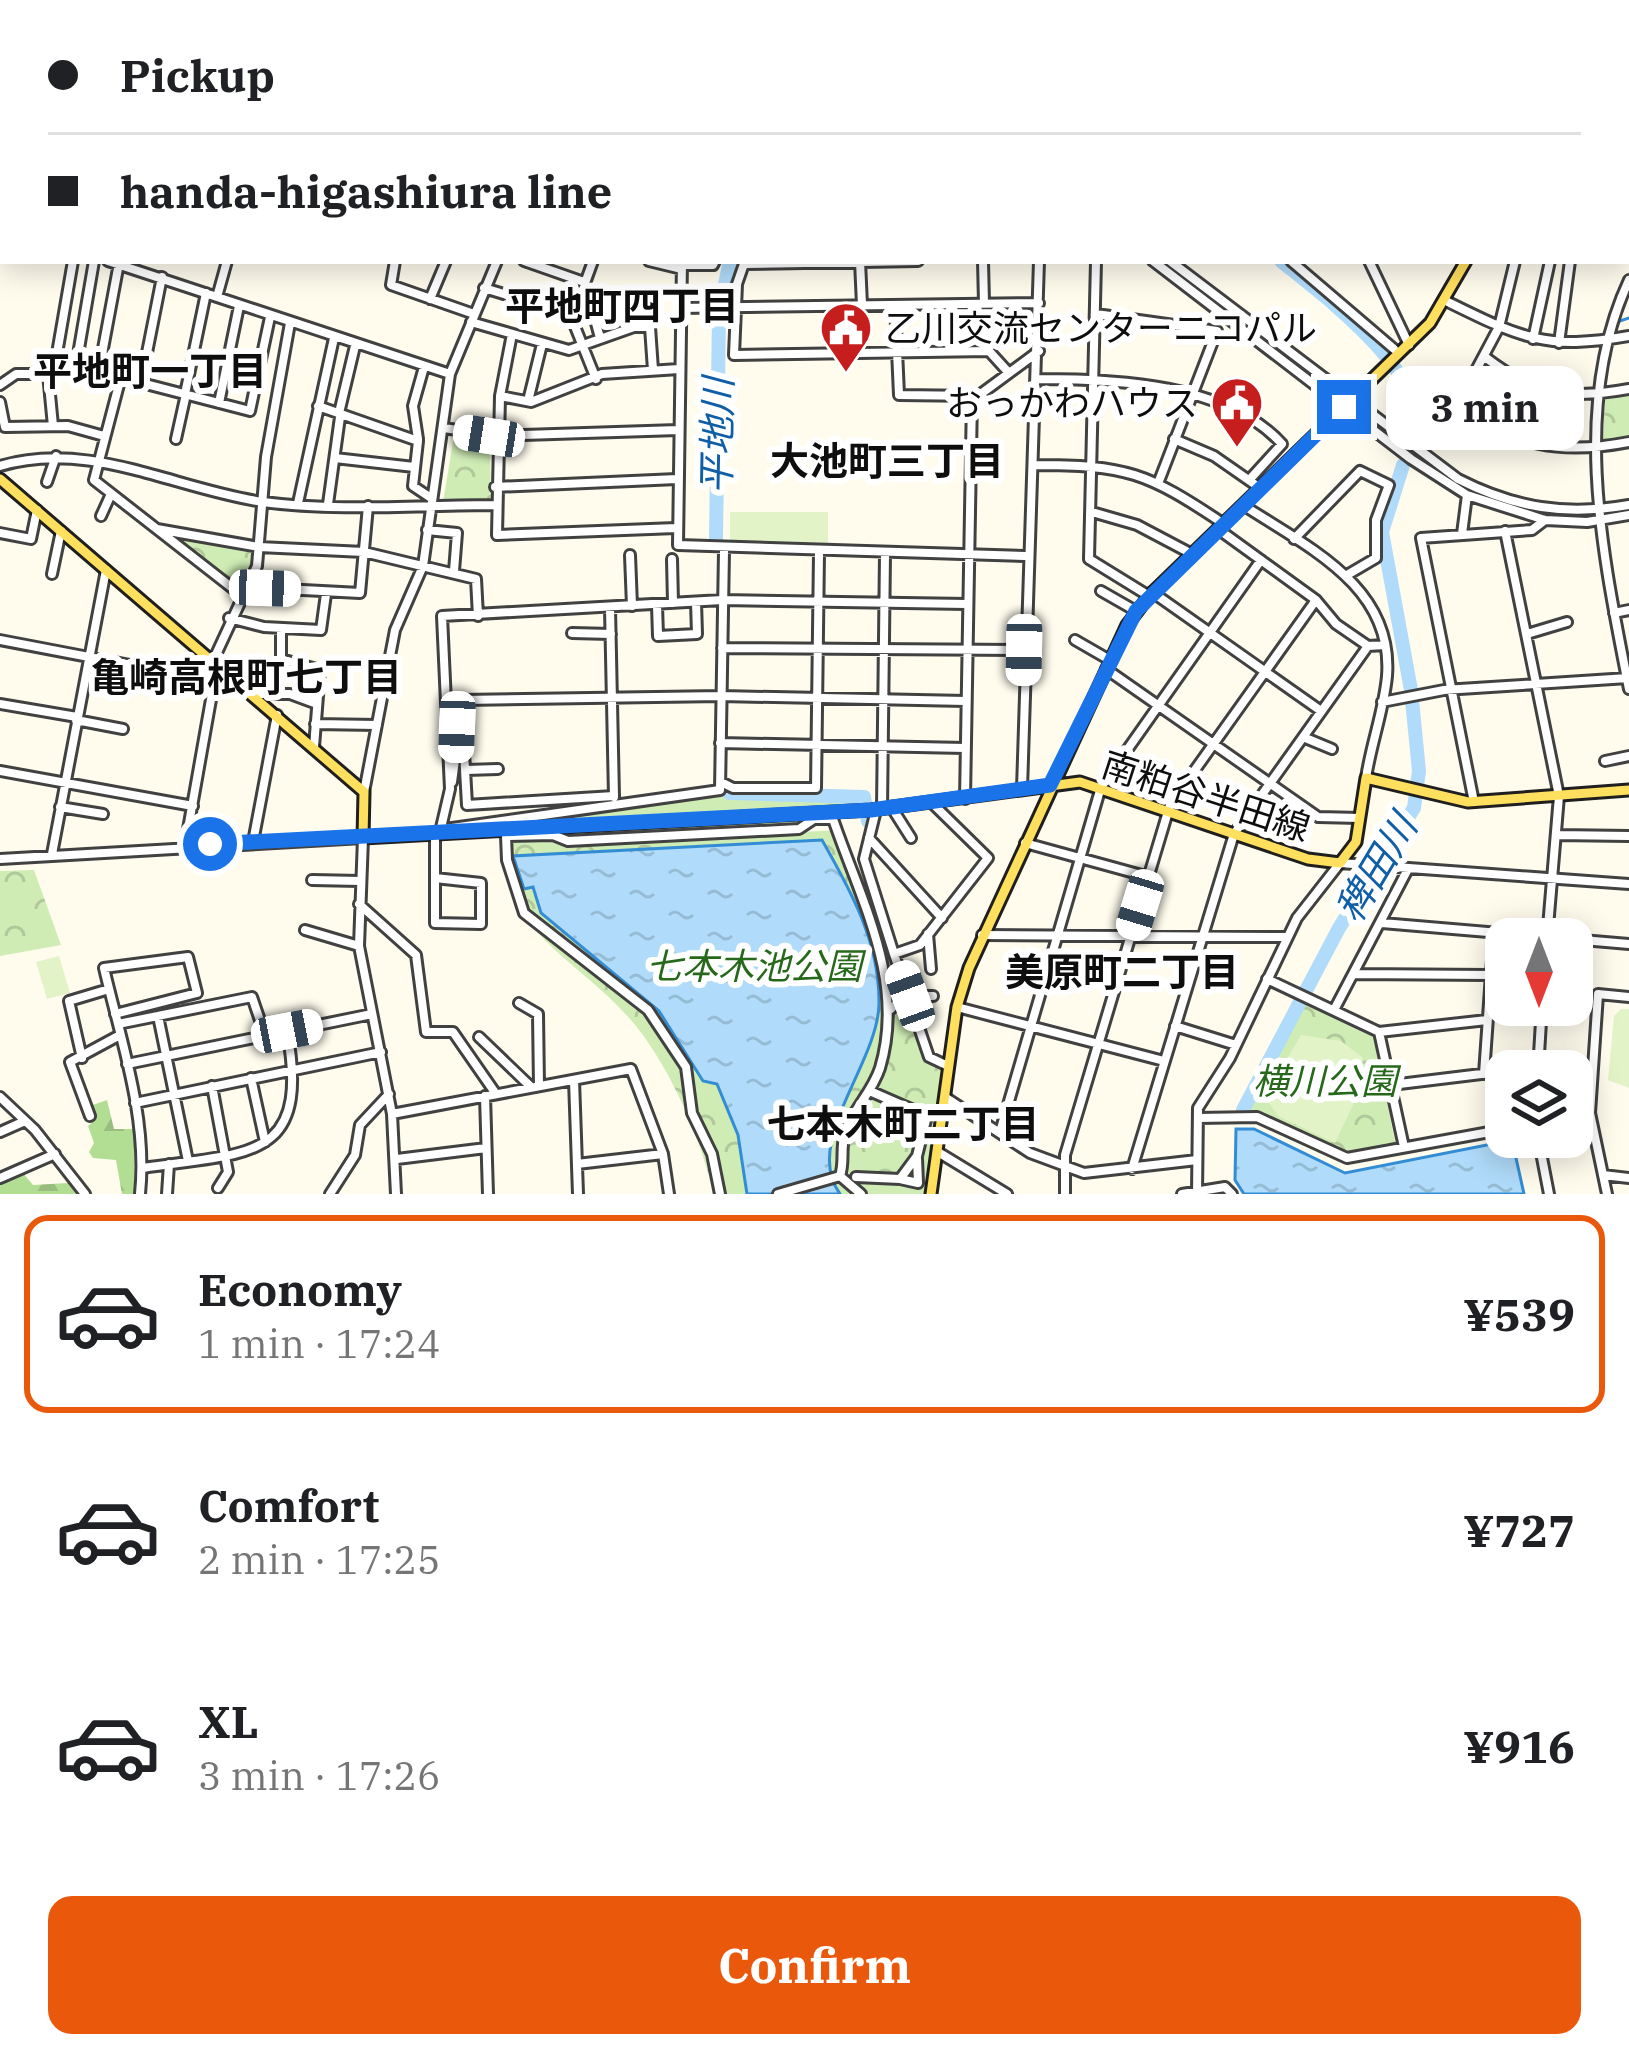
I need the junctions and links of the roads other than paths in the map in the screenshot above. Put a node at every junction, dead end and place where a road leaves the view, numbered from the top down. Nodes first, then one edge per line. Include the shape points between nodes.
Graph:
1 (73, 264) edge
2 (93, 264) edge
3 (113, 264) edge
4 (119, 264) edge
5 (226, 264) edge
6 (394, 264) edge
7 (445, 264) edge
8 (496, 264) edge
9 (532, 264) edge
10 (591, 264) edge
11 (714, 264) edge
12 (744, 264) edge
13 (860, 264) edge
14 (983, 264) edge
15 (1039, 264) edge
16 (1096, 264) edge
17 (1157, 264) edge
18 (1174, 264) edge
19 (1295, 264) edge
20 (1370, 264) edge
21 (1464, 264) edge
22 (1514, 264) edge
23 (1549, 264) edge
24 (1570, 264) edge
25 (682, 265) edge
26 (162, 278) junction
27 (1629, 280) edge
28 (585, 283) junction
29 (484, 288) junction
30 (206, 293) junction
31 (217, 297) junction
32 (430, 298) junction
33 (1445, 301) junction
34 (984, 303) junction
35 (1039, 303) junction
36 (862, 305) junction
37 (895, 305) junction
38 (239, 306) junction
39 (680, 308) junction
40 (733, 308) junction
41 (1096, 314) junction
42 (269, 317) junction
43 (472, 318) junction
44 (290, 323) junction
45 (1499, 327) junction
46 (512, 334) junction
47 (1629, 336) edge
48 (334, 338) junction
49 (600, 338) junction
50 (1533, 339) junction
51 (1604, 340) junction
52 (542, 344) junction
53 (581, 344) junction
54 (1559, 344) junction
55 (1409, 345) junction
56 (355, 346) junction
57 (1039, 351) junction
58 (1397, 351) junction
59 (896, 353) junction
60 (1485, 357) junction
61 (76, 366) junction
62 (424, 368) junction
63 (679, 369) junction
64 (51, 370) junction
65 (99, 370) junction
66 (653, 370) junction
67 (1009, 373) junction
68 (450, 374) junction
69 (121, 377) junction
70 (596, 379) junction
71 (1039, 379) junction
72 (1094, 379) junction
73 (141, 382) junction
74 (0, 385) edge
75 (1629, 389) edge
76 (186, 394) junction
77 (1601, 394) junction
78 (1189, 395) junction
79 (500, 396) junction
80 (972, 397) junction
81 (1354, 397) junction
82 (528, 401) junction
83 (0, 402) edge
84 (219, 403) junction
85 (318, 406) junction
86 (1344, 407) junction
87 (339, 415) junction
88 (53, 426) junction
89 (444, 428) junction
90 (678, 430) junction
91 (104, 436) junction
92 (496, 436) junction
93 (176, 439) dead end
94 (1173, 439) junction
95 (418, 441) junction
96 (1629, 442) edge
97 (1598, 448) junction
98 (56, 456) junction
99 (335, 458) junction
100 (98, 463) junction
101 (1033, 465) junction
102 (1094, 465) junction
103 (0, 466) edge
104 (414, 467) junction
105 (0, 478) edge
106 (1251, 478) junction
107 (677, 479) junction
108 (1159, 481) junction
109 (47, 482) dead end
110 (495, 487) junction
111 (1260, 488) junction
112 (111, 494) junction
113 (1467, 495) junction
114 (262, 502) junction
115 (298, 503) junction
116 (430, 503) junction
117 (328, 504) junction
118 (495, 505) junction
119 (1629, 505) edge
120 (368, 506) junction
121 (1243, 506) junction
122 (37, 511) junction
123 (1092, 512) junction
124 (1629, 514) edge
125 (1597, 515) junction
126 (101, 517) dead end
127 (1545, 520) junction
128 (1221, 526) junction
129 (676, 528) junction
130 (157, 529) junction
131 (427, 530) junction
132 (61, 531) junction
133 (1505, 531) junction
134 (0, 533) edge
135 (1462, 534) junction
136 (1294, 539) junction
137 (259, 547) junction
138 (364, 551) junction
139 (724, 551) junction
140 (819, 553) junction
141 (885, 554) junction
142 (1192, 554) junction
143 (630, 555) dead end
144 (968, 555) junction
145 (1025, 556) junction
146 (672, 559) dead end
147 (1261, 560) junction
148 (423, 566) junction
149 (106, 570) junction
150 (454, 571) junction
151 (52, 574) dead end
152 (1347, 575) junction
153 (249, 581) junction
154 (1101, 591) dead end
155 (326, 593) junction
156 (240, 594) junction
157 (1151, 594) junction
158 (722, 600) junction
159 (1316, 600) junction
160 (696, 602) junction
161 (819, 602) junction
162 (673, 603) junction
163 (885, 603) junction
164 (657, 604) junction
165 (967, 604) junction
166 (632, 606) junction
167 (610, 608) junction
168 (1629, 610) edge
169 (1136, 611) junction
170 (1614, 613) junction
171 (478, 616) junction
172 (230, 618) junction
173 (1567, 622) dead end
174 (281, 628) junction
175 (572, 633) dead end
176 (1210, 633) junction
177 (610, 634) junction
178 (1526, 635) junction
179 (0, 640) edge
180 (1075, 640) dead end
181 (1385, 645) junction
182 (1368, 646) junction
183 (722, 648) junction
184 (818, 649) junction
185 (884, 649) junction
186 (967, 650) junction
187 (1024, 650) junction
188 (89, 656) junction
189 (215, 662) junction
190 (1106, 664) junction
191 (1265, 672) junction
192 (1628, 678) edge
193 (214, 680) junction
194 (1537, 685) junction
195 (1629, 689) edge
196 (1452, 691) junction
197 (252, 694) junction
198 (721, 696) junction
199 (613, 698) junction
200 (816, 698) junction
201 (883, 699) junction
202 (967, 700) junction
203 (1382, 702) junction
204 (0, 704) edge
205 (317, 704) junction
206 (1159, 705) junction
207 (1321, 711) junction
208 (277, 715) junction
209 (462, 716) junction
210 (76, 719) junction
211 (316, 724) junction
212 (376, 725) junction
213 (123, 729) dead end
214 (1303, 737) junction
215 (720, 743) junction
216 (1214, 745) junction
217 (314, 746) junction
218 (816, 746) junction
219 (883, 747) junction
220 (965, 748) junction
221 (1332, 749) dead end
222 (1629, 756) edge
223 (1606, 761) dead end
224 (498, 769) dead end
225 (466, 770) junction
226 (0, 771) edge
227 (1366, 778) junction
228 (65, 783) junction
229 (1270, 783) junction
230 (1050, 785) junction
231 (1102, 787) junction
232 (450, 789) junction
233 (718, 789) junction
234 (1022, 789) junction
235 (1629, 790) edge
236 (364, 792) junction
237 (1559, 796) junction
238 (965, 799) junction
239 (614, 800) junction
240 (1474, 802) junction
241 (933, 804) junction
242 (193, 806) junction
243 (60, 807) junction
244 (877, 810) junction
245 (1168, 811) junction
246 (103, 814) dead end
247 (1360, 818) junction
248 (439, 832) junction
249 (1234, 834) junction
250 (1556, 835) junction
251 (1629, 836) edge
252 (363, 838) junction
253 (869, 838) junction
254 (911, 838) dead end
255 (253, 842) junction
256 (1356, 842) junction
257 (1023, 843) junction
258 (185, 845) junction
259 (52, 854) junction
260 (0, 859) edge
261 (1080, 859) junction
262 (1340, 863) junction
263 (1370, 866) junction
264 (1408, 869) junction
265 (1149, 877) junction
266 (435, 878) junction
267 (1552, 878) junction
268 (312, 880) dead end
269 (360, 881) junction
270 (1629, 884) edge
271 (359, 904) junction
272 (942, 918) junction
273 (1549, 918) edge
274 (1382, 923) junction
275 (305, 930) dead end
276 (1485, 931) edge
277 (928, 934) junction
278 (981, 935) junction
279 (1058, 936) junction
280 (1130, 937) junction
281 (1202, 937) junction
282 (1287, 937) junction
283 (1593, 941) edge
284 (1629, 944) edge
285 (359, 946) junction
286 (894, 954) junction
287 (931, 969) dead end
288 (1354, 974) junction
289 (1485, 975) edge
290 (1267, 979) junction
291 (887, 982) junction
292 (109, 989) junction
293 (907, 996) junction
294 (933, 996) dead end
295 (1629, 998) edge
296 (519, 1003) dead end
297 (957, 1006) junction
298 (891, 1009) junction
299 (1334, 1010) junction
300 (373, 1014) junction
301 (158, 1016) junction
302 (1485, 1020) edge
303 (118, 1024) junction
304 (1175, 1026) junction
305 (1487, 1026) edge
306 (1032, 1027) junction
307 (287, 1031) junction
308 (1379, 1031) junction
309 (265, 1035) junction
310 (479, 1037) dead end
311 (1098, 1044) junction
312 (1236, 1045) junction
313 (381, 1052) junction
314 (167, 1055) junction
315 (82, 1058) junction
316 (1164, 1061) junction
317 (127, 1064) junction
318 (948, 1066) junction
319 (1593, 1068) edge
320 (294, 1070) junction
321 (1484, 1074) joint
322 (251, 1078) junction
323 (574, 1080) junction
324 (1391, 1085) junction
325 (212, 1086) junction
326 (535, 1087) junction
327 (872, 1091) junction
328 (174, 1094) junction
329 (389, 1094) junction
330 (496, 1094) junction
331 (485, 1096) junction
332 (0, 1097) edge
333 (945, 1097) junction
334 (134, 1103) junction
335 (392, 1114) junction
336 (90, 1116) dead end
337 (1198, 1118) junction
338 (26, 1121) junction
339 (921, 1126) junction
340 (1593, 1127) edge
341 (0, 1132) edge
342 (934, 1132) dead end
343 (1000, 1132) junction
344 (1485, 1133) edge
345 (265, 1142) junction
346 (1404, 1147) junction
347 (486, 1148) junction
348 (938, 1152) junction
349 (55, 1154) junction
350 (225, 1154) junction
351 (663, 1154) junction
352 (916, 1156) junction
353 (1542, 1158) edge
354 (397, 1159) junction
355 (1197, 1160) junction
356 (188, 1161) junction
357 (169, 1164) junction
358 (577, 1164) junction
359 (847, 1166) junction
360 (1063, 1167) junction
361 (143, 1168) junction
362 (1132, 1169) junction
363 (1603, 1175) junction
364 (0, 1178) edge
365 (836, 1178) junction
366 (1629, 1178) edge
367 (900, 1179) junction
368 (853, 1182) junction
369 (218, 1188) dead end
370 (926, 1189) edge
371 (1197, 1193) edge
372 (86, 1194) edge
373 (140, 1194) edge
374 (167, 1194) edge
375 (331, 1194) edge
376 (396, 1194) edge
377 (488, 1194) edge
378 (578, 1194) edge
379 (669, 1194) edge
380 (720, 1194) edge
381 (778, 1194) edge
382 (861, 1194) edge
383 (1007, 1194) edge
384 (1065, 1194) edge
385 (1182, 1194) edge
386 (1232, 1194) edge
387 (1549, 1194) edge
388 (1607, 1194) edge

1 - 64 street
2 - 61 street
3 - 65 street
4 - 26 street
5 - 31 street
6 - 32 street via 389,284
7 - 32 street
8 - 29 street
9 - 28 street
10 - 28 street
11 - 25 street
12 - 40 street
13 - 36 street
14 - 34 street
15 - 35 street
16 - 41 street
17 - 86 street
18 - 81 street
19 - 58 street
20 - 55 street
21 - 33 main road
22 - 45 street
23 - 50 street
24 - 54 street
25 - 39 street
26 - 30 street
26 - 73 street
27 - 51 street
28 - 49 street
29 - 43 street
29 - 53 street via 570,314
30 - 31 street
30 - 76 street
31 - 38 street
32 - 43 street
33 - 45 street
33 - 55 main road
34 - 35 street
34 - 37 street
35 - 57 street
36 - 37 street
36 - 40 street
37 - 59 street
38 - 42 street
38 - 84 street
39 - 40 street
39 - 63 street
40 - 59 street via 734,355
41 - 72 street
41 - 78 street via 1216,331
42 - 44 street
42 - 84 street via 250,411
43 - 46 street
43 - 68 street
44 - 48 street
44 - 114 street
45 - 50 street
45 - 60 street
46 - 52 street
46 - 79 street
47 - 51 street
48 - 56 street
48 - 85 street
49 - 53 street
49 - 66 street via 653,329
50 - 54 street
51 - 54 street
51 - 77 street
52 - 53 street
52 - 82 street
53 - 70 street
55 - 58 main road
56 - 62 street
56 - 87 street
57 - 67 street
57 - 71 street
58 - 81 main road
59 - 67 street via 989,351
59 - 80 street via 899,395
60 - 77 street via 1543,393
60 - 97 street via 1456,399 1479,421 1526,443
61 - 64 street
61 - 65 street
62 - 68 street
62 - 95 street via 412,406
63 - 66 street
63 - 90 street
64 - 74 street via 16,374
64 - 88 street
65 - 69 street
66 - 70 street
67 - 80 street
68 - 89 street
69 - 73 street
69 - 91 street
70 - 82 street
71 - 72 street
71 - 101 street
72 - 78 street via 1139,380
72 - 102 street
73 - 76 street
75 - 77 street
76 - 84 street
76 - 93 street
77 - 97 street
78 - 94 street
78 - 106 street via 1280,440
79 - 82 street
79 - 92 street
80 - 144 street
81 - 86 main road
81 - 125 street via 1490,495
83 - 88 street via 4,427
85 - 87 street
85 - 115 street
86 - 111 main road
86 - 113 street
87 - 95 street
87 - 99 street
88 - 91 street
89 - 92 street
89 - 116 street
90 - 92 street
90 - 107 street
91 - 100 street
92 - 110 street
94 - 106 street
94 - 108 street
95 - 104 street
96 - 97 street
97 - 125 street
98 - 100 street
98 - 103 street
98 - 109 street
99 - 104 street
99 - 117 street
100 - 112 street via 94,480
100 - 114 street
101 - 102 street
101 - 145 street
102 - 108 street
102 - 123 street
104 - 116 street via 417,493
105 - 122 main road
106 - 111 street
107 - 110 street
107 - 129 street
108 - 128 street
110 - 118 street
111 - 121 main road
112 - 126 street
112 - 130 street
113 - 127 street
113 - 135 street
114 - 115 street
114 - 137 street
115 - 117 street
116 - 118 street
116 - 120 street
116 - 131 street
117 - 120 street
118 - 129 street via 497,535
119 - 125 street
120 - 138 street
121 - 128 main road
121 - 136 street
122 - 132 main road
122 - 134 street via 32,538
123 - 142 street
123 - 157 street via 1089,559
124 - 125 street
125 - 127 street
125 - 170 street
127 - 133 street via 1538,529
128 - 142 main road
128 - 147 street
129 - 139 street via 678,545
130 - 137 street
130 - 156 street
131 - 148 street
131 - 150 street via 457,533
132 - 149 main road
132 - 151 street
133 - 135 street
133 - 178 street
135 - 196 street via 1421,538
136 - 152 street
136 - 152 street via 1360,471 1388,485 1376,520 1376,559
137 - 138 street
137 - 153 street
138 - 148 street
138 - 155 street via 360,593
139 - 140 street
139 - 158 street
140 - 141 street
140 - 161 street
141 - 144 street
141 - 163 street
142 - 157 main road
143 - 166 street
144 - 145 street
144 - 165 street
145 - 187 street
146 - 162 street
147 - 159 street
147 - 176 street
148 - 150 street
148 - 212 street via 395,630
149 - 188 street
149 - 189 main road
150 - 171 street via 476,579
152 - 181 street via 1371,605
153 - 155 street
153 - 156 street
154 - 169 street
155 - 174 street via 321,630
156 - 172 street
157 - 169 main road
157 - 176 street
158 - 160 street
158 - 161 street
158 - 183 street
159 - 182 street
159 - 191 street
160 - 162 street
160 - 164 street via 697,634 658,636
161 - 163 street
161 - 184 street
162 - 164 street
163 - 165 street
163 - 185 street
164 - 166 street
165 - 186 street
166 - 167 street
167 - 171 street
167 - 177 street
168 - 170 street
169 - 190 main road
170 - 192 street
171 - 232 street via 442,616
172 - 174 street
172 - 189 street
173 - 178 street
174 - 205 street via 281,658 320,670
175 - 177 street
176 - 191 street
176 - 206 street
177 - 199 street
178 - 194 street
179 - 188 street
180 - 190 street
181 - 182 street
181 - 203 street
182 - 207 street
183 - 184 street
183 - 198 street
184 - 185 street
184 - 200 street
185 - 186 street
185 - 201 street
186 - 187 street
186 - 202 street
187 - 234 street
188 - 193 street
188 - 210 street
189 - 193 street
189 - 197 main road
190 - 206 street
190 - 230 main road
191 - 207 street
191 - 216 street
192 - 194 street
192 - 195 street
193 - 242 street
194 - 196 street
194 - 237 street
196 - 203 street
196 - 240 street
197 - 205 street
197 - 208 main road
198 - 199 street
198 - 200 street
198 - 215 street
199 - 209 street via 463,700
199 - 239 street
200 - 201 street
200 - 218 street
201 - 202 street
201 - 219 street
202 - 220 street
203 - 227 street
204 - 210 street
205 - 211 street
206 - 216 street
206 - 231 street
207 - 214 street
208 - 217 main road
208 - 255 street
209 - 225 street
209 - 232 street
210 - 213 street
210 - 228 street
211 - 212 street
211 - 217 street
212 - 236 street
214 - 221 street
214 - 229 street
215 - 218 street
215 - 233 street
216 - 229 street
216 - 245 street
217 - 236 main road
218 - 219 street
218 - 233 street via 813,790
219 - 220 street
219 - 244 street
220 - 238 street
222 - 223 street
224 - 225 street
225 - 239 street via 467,806
226 - 228 street
227 - 240 main road
227 - 247 main road, 南粕谷半田線
228 - 242 street
228 - 243 street
229 - 247 street via 1318,817
229 - 249 street
230 - 231 main road, 南粕谷半田線
230 - 234 main road, 南粕谷半田線
230 - 257 main road
231 - 245 main road, 南粕谷半田線
231 - 261 street
232 - 248 street
233 - 239 street
234 - 238 main road, 南粕谷半田線
235 - 237 main road
236 - 252 main road
237 - 240 main road
237 - 250 street
238 - 241 main road, 南粕谷半田線
239 - 248 street
241 - 244 main road, 南粕谷半田線
241 - 272 street via 988,858
242 - 258 street
243 - 246 street
243 - 259 street
244 - 248 main road, 南粕谷半田線
244 - 253 street
244 - 254 street
245 - 249 main road, 南粕谷半田線
245 - 265 street
247 - 256 main road, 南粕谷半田線
248 - 252 main road, 南粕谷半田線
248 - 266 street
249 - 262 main road, 南粕谷半田線
249 - 281 street
250 - 251 street
250 - 267 street
252 - 255 street
252 - 269 street
253 - 272 street
253 - 286 street via 864,859
255 - 258 street
256 - 262 main road, 南粕谷半田線
256 - 263 street
257 - 261 street
257 - 278 main road
258 - 259 street
259 - 260 street
261 - 265 street
261 - 279 street
262 - 263 street
262 - 282 street
263 - 264 street
264 - 267 street
264 - 274 street
265 - 280 street
266 - 266 street via 435,923 481,924 481,884
267 - 270 street
267 - 273 street
268 - 269 street
269 - 271 street
271 - 285 street
271 - 330 street via 416,956 426,1032 453,1032
272 - 277 street
274 - 276 street
274 - 288 street
275 - 285 street
277 - 286 street
277 - 287 street
278 - 279 street
278 - 297 main road
279 - 280 street
279 - 306 street
280 - 281 street
280 - 311 street
281 - 282 street
281 - 304 street
282 - 290 street
283 - 284 street
285 - 300 street
286 - 293 street
288 - 289 street
288 - 299 street
290 - 299 street
290 - 312 street
291 - 293 street
291 - 298 street
291 - 380 street via 833,819 799,829 568,841 506,836 524,913 648,1010 686,1067 692,1113
292 - 303 street
292 - 303 street via 104,968 188,957 197,992
292 - 315 street via 69,1001
293 - 294 street
293 - 298 street
293 - 318 street via 929,1058
295 - 319 street via 1598,994
296 - 326 street via 538,1014
297 - 306 street
297 - 318 main road
298 - 327 street
299 - 308 street
300 - 307 street
300 - 313 street
301 - 303 street
301 - 309 street via 252,997
301 - 314 street
302 - 308 street
303 - 315 street
303 - 317 street
304 - 312 street
304 - 316 street
305 - 321 street
306 - 311 street
306 - 343 street
307 - 309 street
307 - 320 street
308 - 324 street
309 - 314 street
310 - 326 street
311 - 316 street
311 - 360 street
312 - 337 street
313 - 320 street
313 - 329 street
314 - 317 street
314 - 328 street
315 - 336 street via 70,1062
316 - 362 street
317 - 334 street
318 - 333 main road
320 - 322 street
320 - 345 street via 292,1110
321 - 324 street
322 - 325 street
322 - 345 street
323 - 326 street
323 - 351 street via 631,1070
323 - 358 street
324 - 346 street
325 - 328 street
325 - 350 street
326 - 330 street
327 - 339 street via 932,1117
327 - 359 street via 845,1130
328 - 334 street
328 - 356 street
329 - 335 street
329 - 375 street via 360,1125 355,1155
330 - 331 street
331 - 335 street
331 - 347 street
332 - 338 street
333 - 343 street
333 - 348 main road
334 - 361 street
335 - 354 street
337 - 346 street via 1257,1117 1347,1158
337 - 355 street
338 - 341 street
338 - 349 street
339 - 342 street
339 - 352 street
340 - 363 street
343 - 360 street
344 - 346 street
345 - 350 street
347 - 354 street
347 - 377 street
348 - 370 main road
348 - 383 street
349 - 364 street
349 - 372 street
350 - 356 street
350 - 369 street via 228,1172
351 - 358 street
351 - 379 street
352 - 367 street
352 - 370 street
353 - 387 street
354 - 376 street
355 - 362 street
355 - 371 street
356 - 357 street
357 - 361 street
357 - 374 street
358 - 378 street
359 - 365 street
359 - 368 street
360 - 362 street
360 - 384 street
361 - 373 street
363 - 366 street
363 - 388 street
365 - 368 street
365 - 381 street
367 - 368 street
367 - 370 street
368 - 382 street
371 - 385 street
371 - 386 street via 1225,1187

